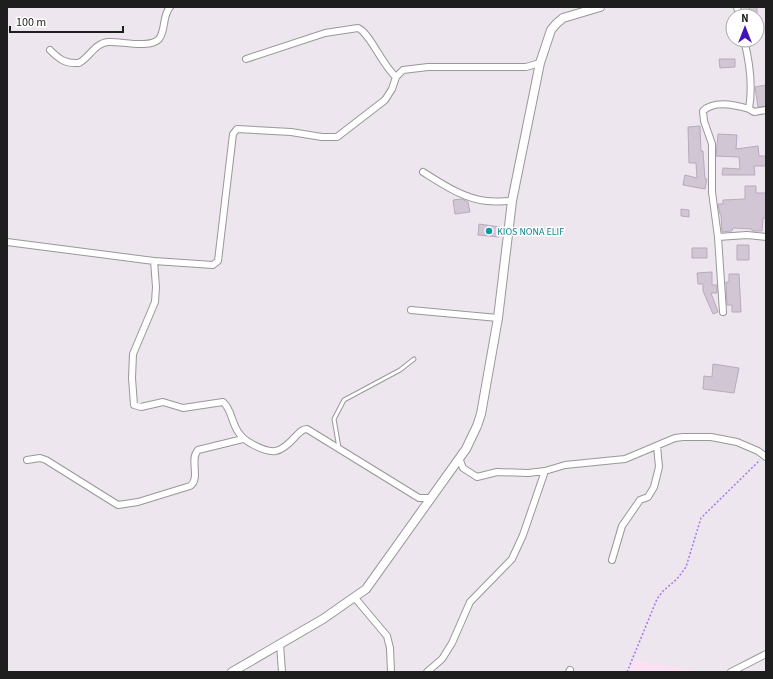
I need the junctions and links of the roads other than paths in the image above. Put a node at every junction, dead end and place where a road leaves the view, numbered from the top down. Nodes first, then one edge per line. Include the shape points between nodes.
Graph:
1 (170, 7) edge
2 (600, 7) edge
3 (746, 48) edge
4 (50, 50) dead end
5 (246, 59) dead end
6 (540, 63) junction
7 (396, 77) junction
8 (749, 109) junction
9 (766, 110) edge
10 (423, 172) dead end
11 (512, 201) junction
12 (718, 237) junction
13 (766, 237) edge
14 (7, 242) edge
15 (154, 261) junction
16 (411, 310) dead end
17 (723, 312) dead end
18 (498, 318) junction
19 (414, 359) dead end
20 (243, 439) junction
21 (658, 446) junction
22 (339, 448) junction
23 (765, 456) edge
24 (459, 458) junction
25 (28, 460) dead end
26 (546, 471) junction
27 (430, 498) junction
28 (612, 560) dead end
29 (355, 598) junction
30 (280, 644) junction
31 (766, 654) edge
32 (232, 672) edge
33 (282, 672) edge
34 (391, 672) edge
35 (427, 672) edge
36 (731, 672) edge

1 - 4 street via 160,38 155,41 140,44 102,43 79,63 66,63
2 - 6 street via 563,18 556,24 551,30
3 - 8 street via 751,76
5 - 7 street via 325,33 358,28 364,32 386,68
6 - 7 street via 526,67 417,68 403,70
6 - 11 street
7 - 15 street via 385,100 337,138 241,128 235,130 218,260 213,265
8 - 9 street via 754,112
8 - 12 street via 724,105 707,106 703,111 712,144 712,192
10 - 11 street via 445,186 486,202
11 - 18 street
12 - 13 street
12 - 17 street
14 - 15 street
15 - 20 street via 155,302 133,354 134,405 141,407 163,402 183,408 223,402
16 - 18 street
18 - 24 street via 481,414 472,438
19 - 22 lane via 400,370 344,400 334,419
20 - 22 street via 261,449 275,452 307,429
20 - 25 street via 198,450 194,456 194,481 190,486 138,502 118,505 46,460
21 - 23 street via 675,438 711,438 737,442
21 - 26 street via 625,459 560,466
21 - 28 street via 659,467 654,487 648,497 640,500 622,526
22 - 27 street via 419,498
24 - 26 street via 463,468 477,477 497,472 516,474
24 - 27 street
26 - 35 street via 512,559 470,602 449,648 442,659
27 - 29 street via 376,576
29 - 30 street
29 - 34 street via 387,636
30 - 32 street
30 - 33 street
31 - 36 street

